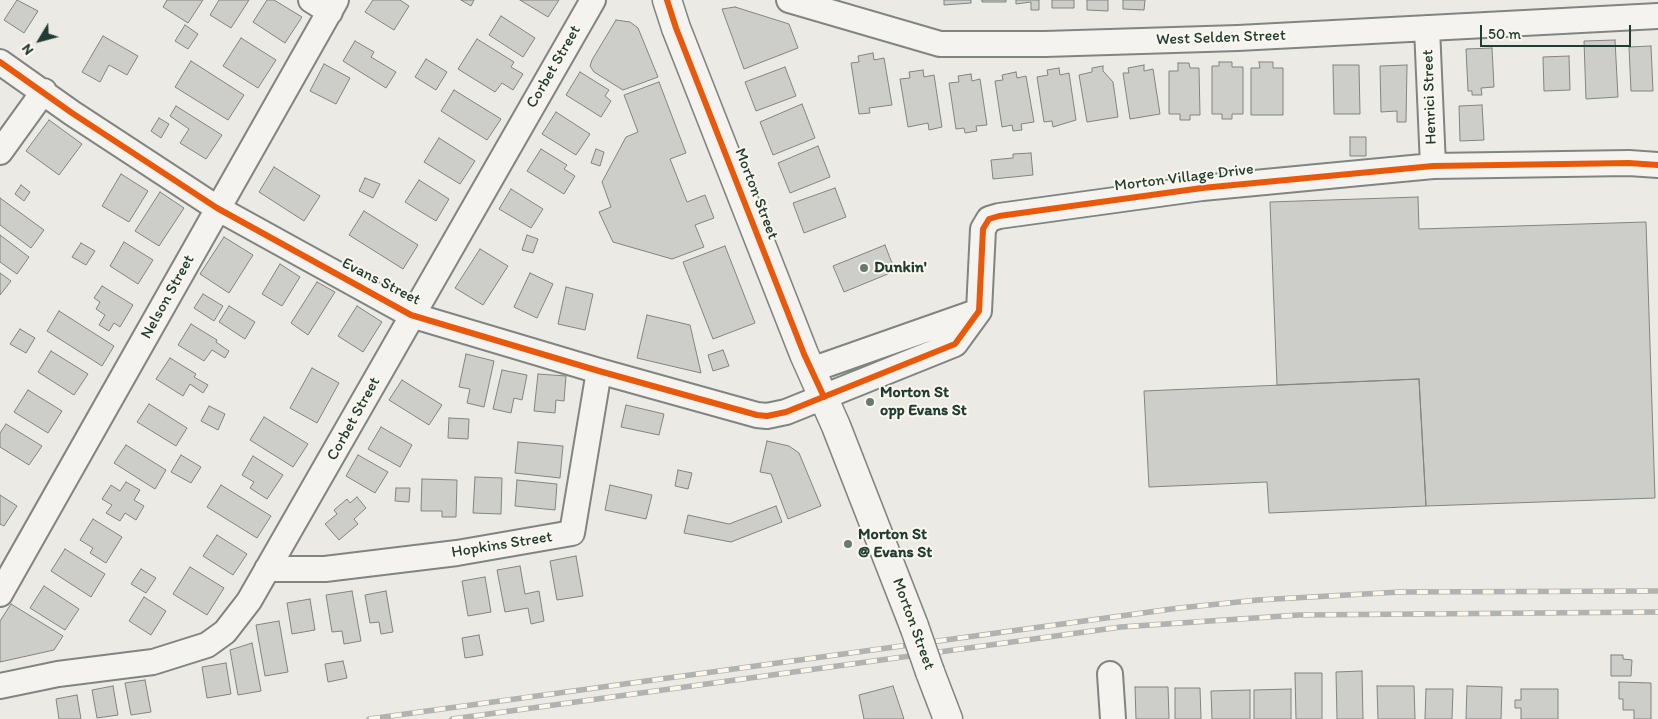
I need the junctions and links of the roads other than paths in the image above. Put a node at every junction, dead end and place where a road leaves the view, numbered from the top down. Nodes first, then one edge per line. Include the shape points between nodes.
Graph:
1 (593, 0) edge
2 (667, 0) edge
3 (789, 0) edge
4 (325, 4) edge
5 (1658, 16) edge
6 (1427, 28) junction
7 (0, 62) edge
8 (44, 92) junction
9 (0, 152) edge
10 (1658, 165) edge
11 (1433, 166) junction
12 (217, 208) junction
13 (979, 311) junction
14 (411, 315) junction
15 (811, 370) junction
16 (599, 371) junction
17 (824, 397) junction
18 (267, 569) junction
19 (0, 594) edge
20 (1110, 674) dead end
21 (0, 686) edge
22 (948, 719) edge
23 (1113, 719) edge

1 - 14 street, Corbet Street
2 - 15 highway, Morton Street
3 - 6 street, West Selden Street via 940,44 1200,40
4 - 12 street, Nelson Street
5 - 6 street, West Selden Street
6 - 11 street, Henrici Street
7 - 8 street, Evans Street
8 - 9 street
8 - 12 street, Evans Street
10 - 11 street, Morton Village Drive
11 - 13 street, Morton Village Drive via 1202,188 989,219 983,229
12 - 14 street, Evans Street
12 - 19 street, Nelson Street
13 - 15 street
13 - 17 street via 955,344
14 - 16 street, Evans Street
14 - 18 street, Corbet Street
15 - 17 highway, Morton Street
16 - 17 street, Evans Street via 757,415 778,415
16 - 18 street, Hopkins Street via 572,533 457,553 325,569
17 - 22 highway, Morton Street, bridge
18 - 21 street, Corbet Street via 249,601 225,632 206,645 153,662 58,674
20 - 23 street

